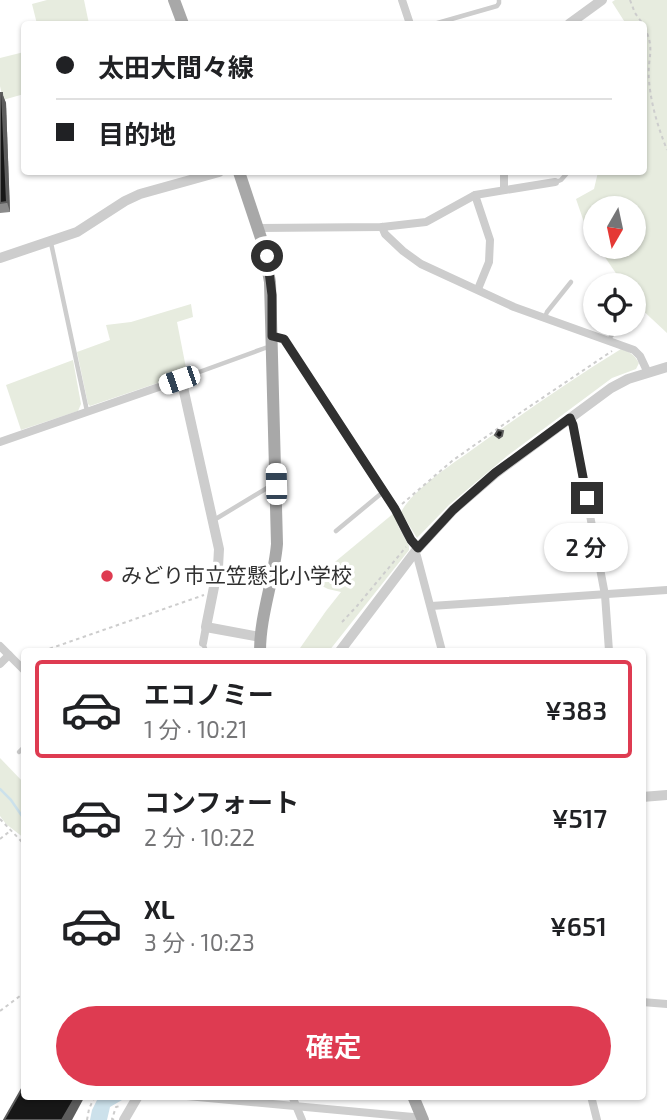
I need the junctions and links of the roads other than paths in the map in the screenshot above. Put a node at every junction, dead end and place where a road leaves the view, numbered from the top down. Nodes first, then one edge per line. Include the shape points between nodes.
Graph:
1 (174, 0) edge
2 (402, 0) edge
3 (499, 0) edge
4 (597, 2) edge
5 (182, 21) edge
6 (409, 21) edge
7 (444, 21) edge
8 (574, 21) edge
9 (208, 175) edge
10 (240, 175) edge
11 (504, 175) edge
12 (565, 175) edge
13 (555, 182) joint
14 (504, 190) junction
15 (475, 195) junction
16 (382, 227) junction
17 (259, 228) junction
18 (51, 242) junction
19 (0, 258) edge
20 (570, 282) dead end
21 (478, 289) junction
22 (545, 318) junction
23 (611, 336) edge
24 (273, 342) junction
25 (613, 343) junction
26 (667, 367) edge
27 (648, 373) junction
28 (179, 380) junction
29 (315, 386) joint
30 (87, 411) junction
31 (570, 418) junction
32 (0, 443) edge
33 (276, 481) junction
34 (384, 491) junction
35 (214, 521) junction
36 (336, 530) dead end
37 (414, 550) junction
38 (667, 590) edge
39 (605, 595) junction
40 (431, 606) junction
41 (206, 627) junction
42 (260, 637) junction
43 (0, 646) edge
44 (204, 647) edge
45 (260, 648) edge
46 (342, 648) edge
47 (441, 648) edge
48 (609, 648) edge
49 (9, 655) junction
50 (0, 664) edge
51 (21, 667) edge
52 (667, 795) edge
53 (646, 797) edge
54 (646, 1002) edge
55 (667, 1004) edge
56 (135, 1100) edge
57 (231, 1100) edge
58 (294, 1100) edge
59 (415, 1100) edge
60 (591, 1100) edge
61 (296, 1106) junction
62 (124, 1114) edge
63 (427, 1119) edge
64 (302, 1120) edge
65 (597, 1120) edge

1 - 5 main road
2 - 6 street
3 - 7 lane via 497,6
4 - 8 street
9 - 18 street via 140,194
10 - 17 main road
11 - 14 street
12 - 13 lane
13 - 14 street
14 - 15 street
15 - 16 street via 426,222
15 - 21 street via 490,240 489,262
16 - 17 street
16 - 21 street via 421,264
17 - 24 main road via 267,256
18 - 19 street
18 - 30 lane
20 - 22 lane
21 - 22 street
22 - 25 street
23 - 25 lane
24 - 28 lane
24 - 29 lane via 284,339
24 - 33 main road
25 - 27 street via 637,353
26 - 27 street
27 - 31 street via 611,388
28 - 30 street
28 - 35 street
29 - 34 street
30 - 32 street
31 - 37 street via 495,473
31 - 39 street
33 - 35 lane
33 - 42 main road via 275,561
34 - 36 lane
34 - 37 street
35 - 41 street via 220,557
37 - 40 street
37 - 46 street
38 - 39 street
39 - 40 street
39 - 48 street
40 - 47 street
41 - 42 street
41 - 44 street
42 - 45 main road
43 - 49 street
49 - 50 street
49 - 51 street
52 - 53 street
54 - 55 street
56 - 62 street
57 - 61 street
58 - 61 street
59 - 63 main road
60 - 65 street
61 - 63 street
61 - 64 street

